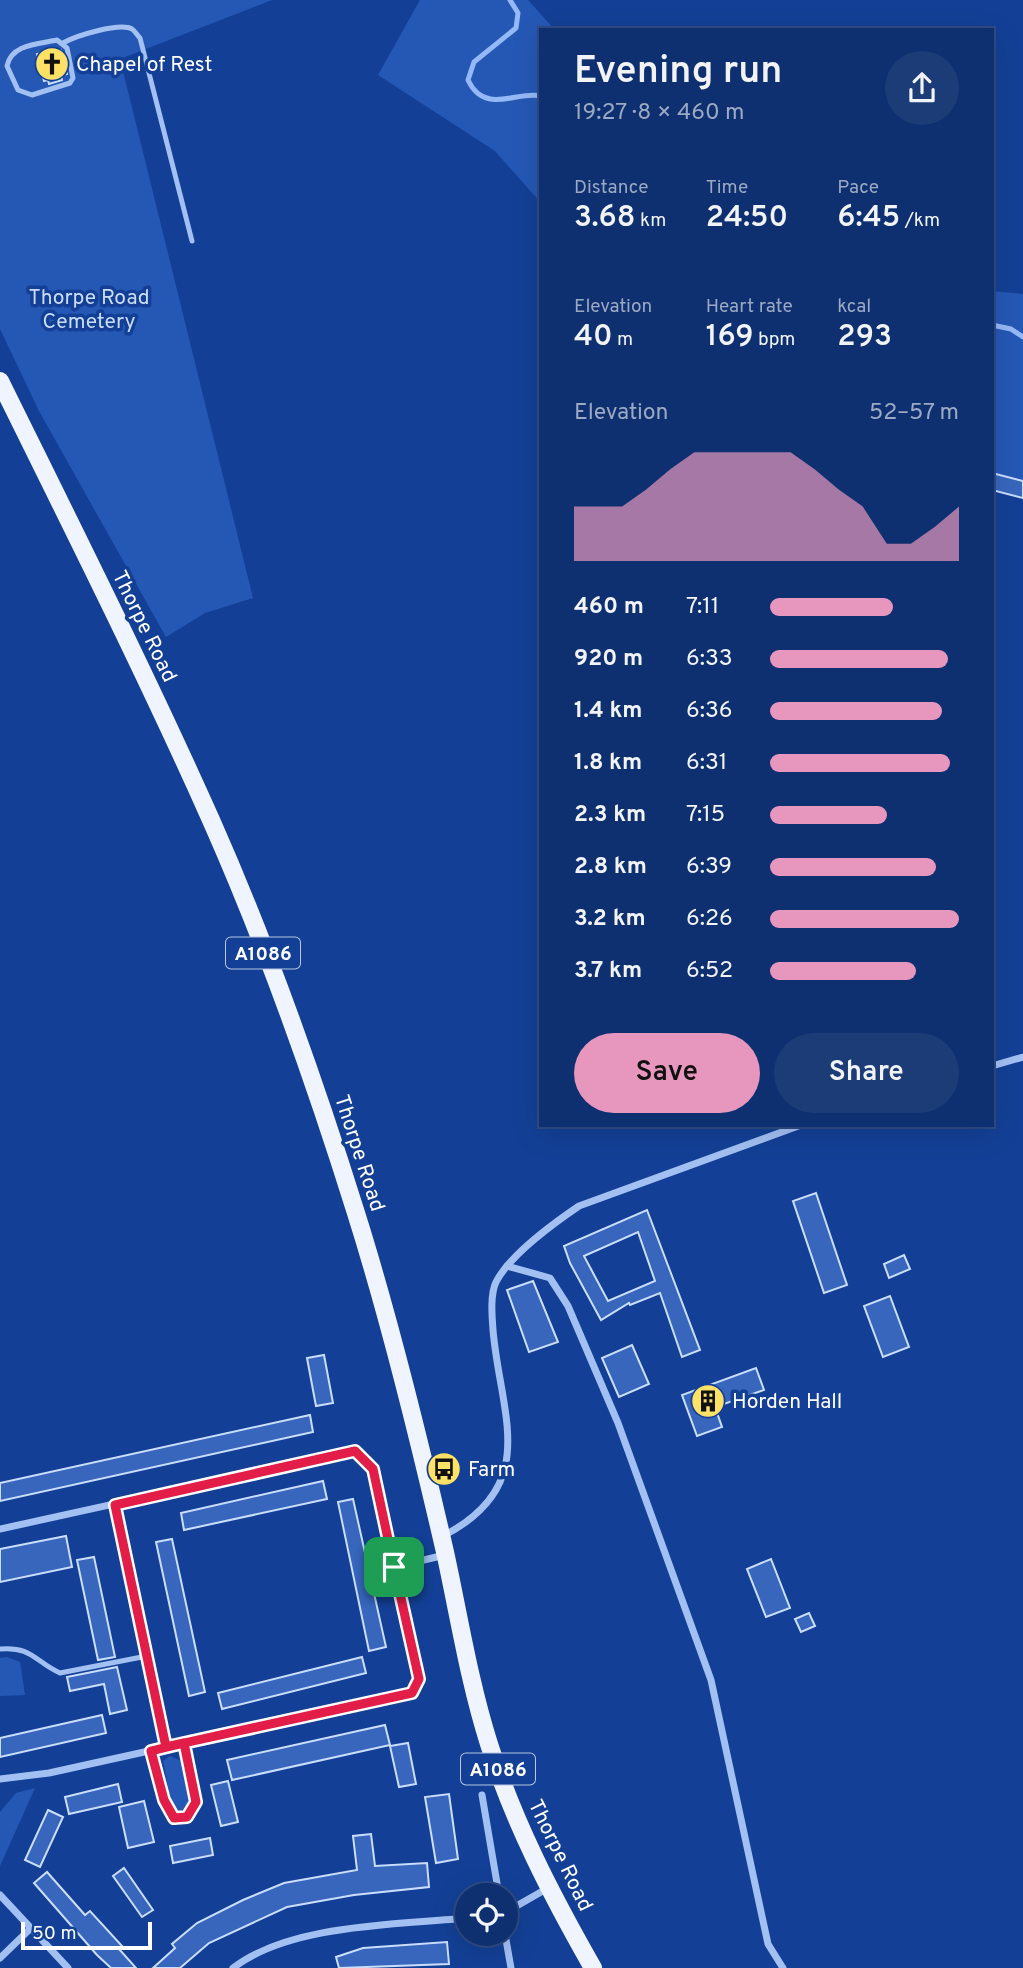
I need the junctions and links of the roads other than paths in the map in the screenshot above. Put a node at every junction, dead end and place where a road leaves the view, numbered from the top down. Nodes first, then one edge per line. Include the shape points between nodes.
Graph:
1 (64, 43) junction
2 (10, 76) junction
3 (0, 79) edge
4 (192, 241) dead end
5 (0, 381) edge
6 (1023, 1057) edge
7 (994, 1065) edge
8 (796, 1127) edge
9 (507, 1266) junction
10 (115, 1505) junction
11 (0, 1529) edge
12 (443, 1546) junction
13 (394, 1567) junction
14 (0, 1649) edge
15 (147, 1656) junction
16 (184, 1743) junction
17 (166, 1747) junction
18 (151, 1751) junction
19 (2, 1779) edge
20 (0, 1788) edge
21 (482, 1795) dead end
22 (497, 1883) edge
23 (548, 1888) junction
24 (0, 1895) edge
25 (518, 1905) edge
26 (455, 1919) edge
27 (31, 1928) junction
28 (507, 1946) edge
29 (0, 1958) edge
30 (68, 1968) edge
31 (233, 1968) edge
32 (511, 1968) edge
33 (593, 1968) edge
34 (783, 1968) edge

1 - 2 lane via 57,40 18,49 8,59
1 - 2 lane via 74,78 66,87 32,95 18,89
1 - 4 lane via 122,27 140,38
2 - 3 lane
5 - 12 main road, Thorpe Road / A1086 via 213,824 308,1065 357,1216
6 - 7 street
8 - 9 street via 579,1206
9 - 12 street via 495,1284 492,1314 510,1427 509,1456 477,1516
9 - 34 street via 550,1278 568,1306 618,1423 711,1680 768,1944
10 - 11 street
10 - 13 street via 355,1451 373,1469
10 - 15 street
12 - 13 street
12 - 23 main road, Thorpe Road / A1086 via 472,1688 489,1746
13 - 16 street via 419,1679 412,1693
14 - 15 lane via 36,1655 60,1673
15 - 17 street
16 - 17 street
16 - 18 lane via 196,1802 187,1817 170,1814
17 - 18 street
18 - 19 street
19 - 20 street
21 - 22 street
23 - 25 street
23 - 33 main road, Thorpe Road / A1086
24 - 27 street
26 - 31 street via 306,1935 253,1952
27 - 29 street
27 - 30 street
28 - 32 street

